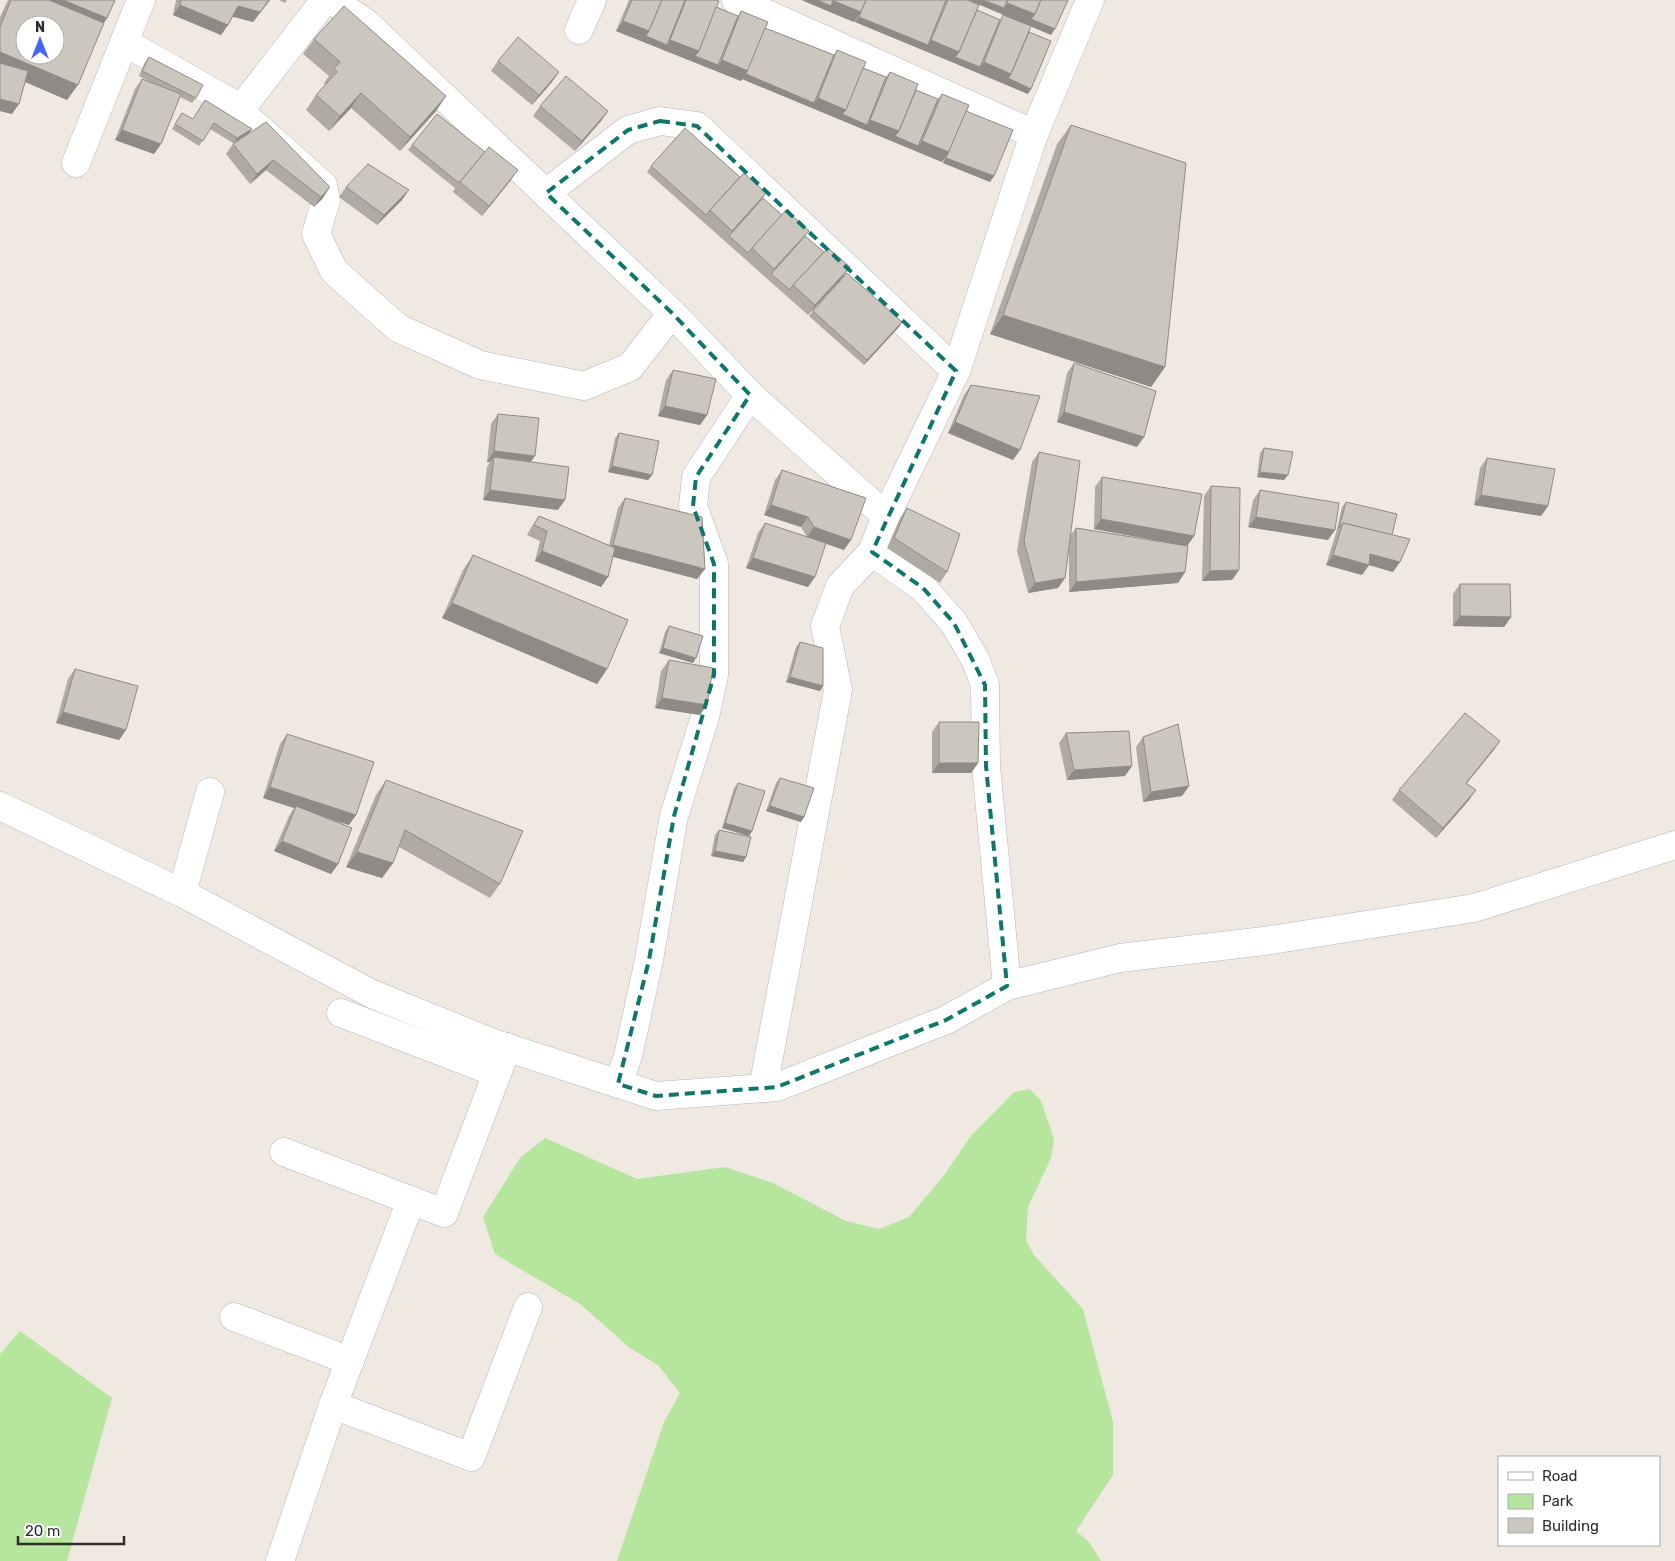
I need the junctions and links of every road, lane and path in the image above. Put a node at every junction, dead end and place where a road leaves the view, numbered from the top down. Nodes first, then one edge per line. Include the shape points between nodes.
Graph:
1 (141, 0) edge
2 (325, 0) edge
3 (332, 0) edge
4 (592, 0) edge
5 (736, 0) edge
6 (1090, 0) edge
7 (579, 30) dead end
8 (124, 42) junction
9 (240, 110) junction
10 (1034, 134) junction
11 (76, 163) dead end
12 (546, 193) junction
13 (672, 313) junction
14 (956, 371) junction
15 (750, 395) junction
16 (886, 516) junction
17 (872, 552) junction
18 (210, 792) dead end
19 (0, 806) edge
20 (1675, 845) edge
21 (182, 893) junction
22 (1007, 986) junction
23 (340, 1013) dead end
24 (507, 1047) junction
25 (498, 1073) junction
26 (618, 1084) junction
27 (763, 1088) junction
28 (284, 1152) dead end
29 (411, 1200) junction
30 (528, 1307) dead end
31 (234, 1317) dead end
32 (350, 1361) junction
33 (334, 1405) junction
34 (280, 1561) edge

1 - 8 street
2 - 9 street
3 - 12 street via 366,23
4 - 7 street
5 - 10 street
6 - 10 street
8 - 9 street
8 - 11 street
9 - 13 street via 323,184 326,200 316,234 334,271 398,328 480,365 584,386 630,367
10 - 14 street
12 - 13 street
12 - 14 street via 628,130 660,121 698,126
13 - 15 street
14 - 16 street
15 - 16 street
15 - 26 street via 696,477 693,506 714,564 714,675 705,717 674,816 649,960 628,1056
16 - 17 street
17 - 22 street via 923,588 954,623 976,660 985,685 986,766
17 - 27 street via 840,586 825,626 838,690
18 - 21 street
19 - 21 street
20 - 22 street via 1474,908 1264,941 1120,958
21 - 24 street via 372,994
22 - 27 street via 946,1020 776,1087
23 - 25 street
24 - 25 street
24 - 26 street
25 - 29 street via 444,1213
26 - 27 street via 656,1096
28 - 29 street
29 - 32 street
30 - 33 street via 471,1456
31 - 32 street
32 - 33 street
33 - 34 street

